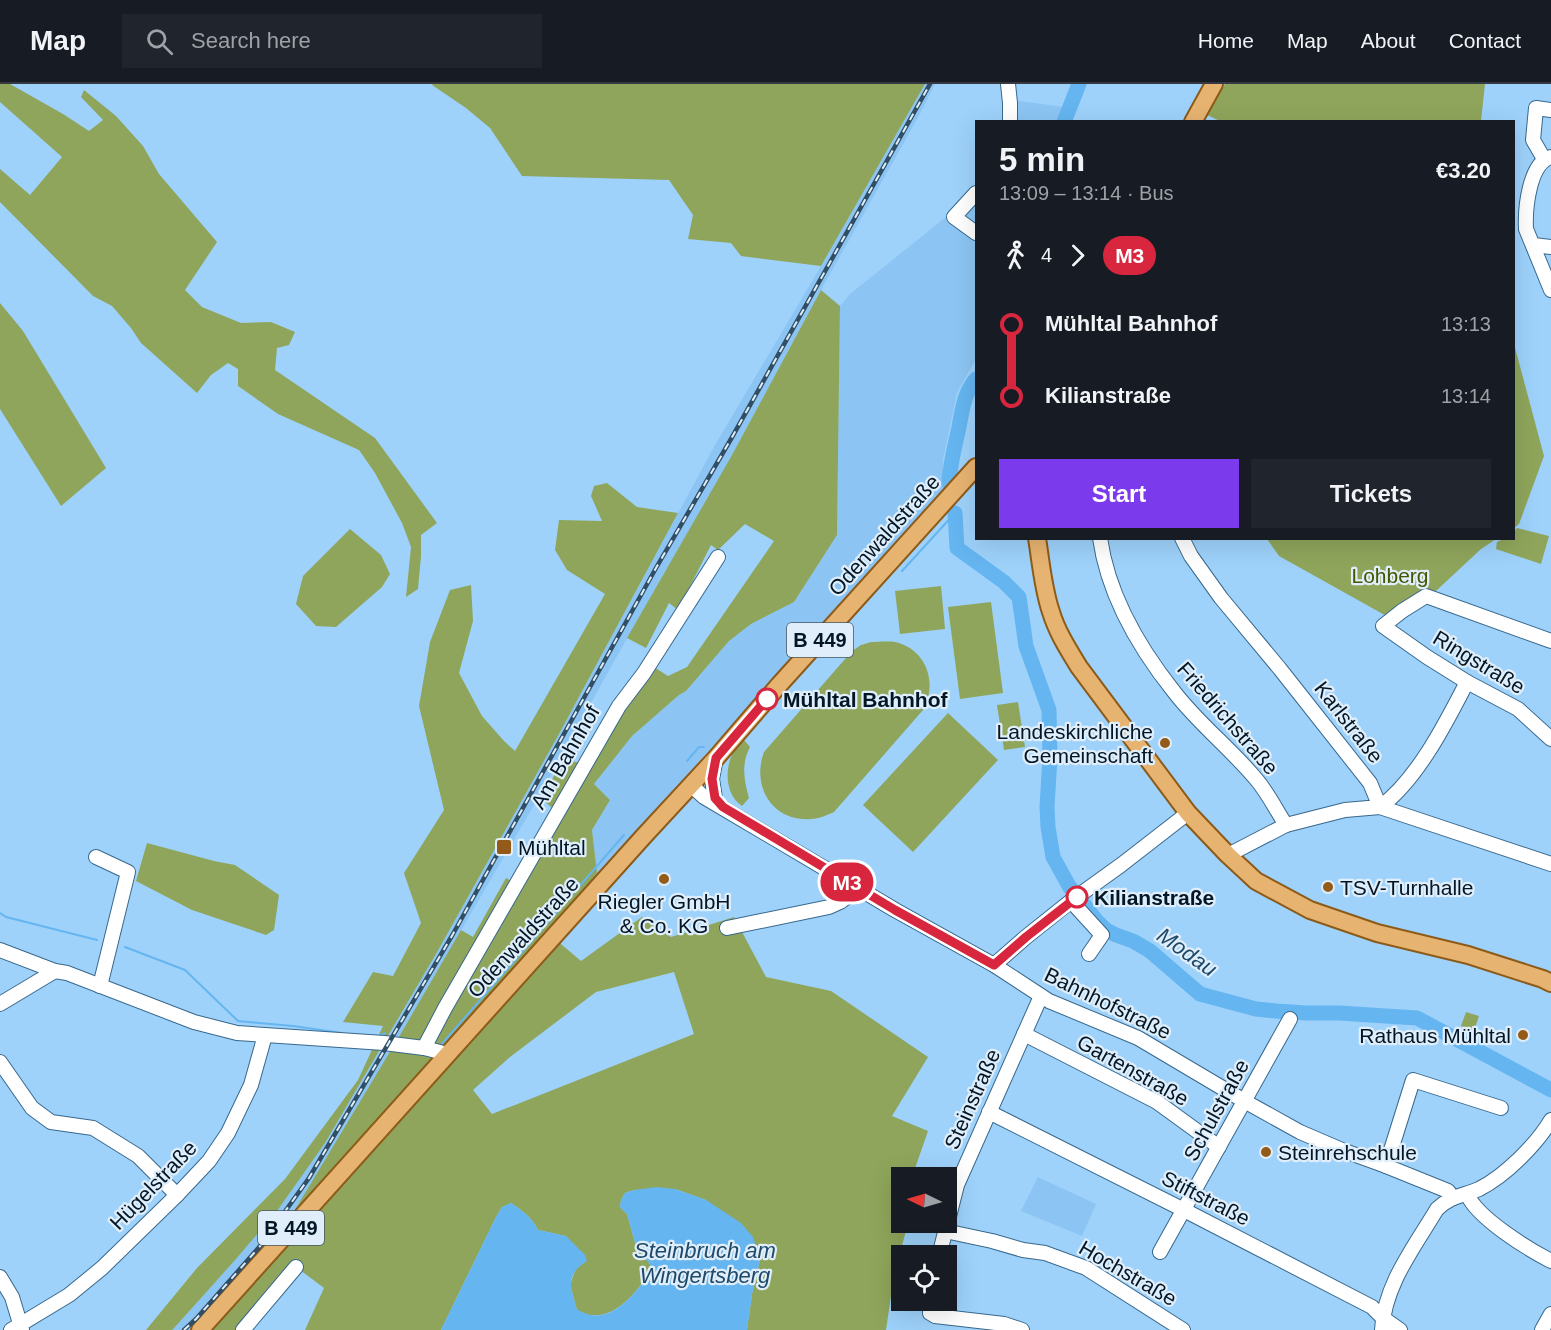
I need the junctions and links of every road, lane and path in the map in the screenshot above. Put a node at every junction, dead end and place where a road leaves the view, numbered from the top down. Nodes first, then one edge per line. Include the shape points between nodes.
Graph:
1 (1008, 84) edge
2 (1214, 84) edge
3 (1551, 110) edge
4 (1010, 120) edge
5 (1194, 120) edge
6 (1548, 158) edge
7 (975, 194) edge
8 (975, 232) edge
9 (1534, 245) junction
10 (1551, 247) edge
11 (1551, 290) edge
12 (975, 468) edge
13 (1038, 540) edge
14 (1100, 540) edge
15 (1183, 540) edge
16 (718, 556) dead end
17 (1551, 641) edge
18 (1467, 682) junction
19 (1551, 739) edge
20 (716, 758) junction
21 (691, 785) junction
22 (719, 803) junction
23 (1380, 807) junction
24 (1188, 813) junction
25 (1286, 825) junction
26 (1228, 855) junction
27 (96, 857) dead end
28 (1551, 864) edge
29 (859, 888) junction
30 (1071, 901) junction
31 (727, 928) dead end
32 (0, 950) edge
33 (1089, 954) dead end
34 (994, 965) junction
35 (55, 971) junction
36 (1551, 983) edge
37 (100, 986) junction
38 (1041, 996) junction
39 (0, 1004) edge
40 (1290, 1019) dead end
41 (1024, 1034) junction
42 (265, 1035) junction
43 (424, 1048) junction
44 (446, 1057) junction
45 (0, 1062) edge
46 (1245, 1102) junction
47 (1501, 1108) dead end
48 (989, 1112) junction
49 (1551, 1120) edge
50 (1220, 1147) junction
51 (1386, 1166) junction
52 (957, 1185) edge
53 (1467, 1194) junction
54 (177, 1195) junction
55 (1453, 1198) junction
56 (1184, 1210) junction
57 (954, 1233) edge
58 (1160, 1252) dead end
59 (1551, 1261) edge
60 (296, 1266) dead end
61 (0, 1277) edge
62 (932, 1311) edge
63 (1551, 1314) edge
64 (1382, 1324) edge
65 (18, 1328) edge
66 (200, 1330) edge
67 (243, 1330) edge
68 (1022, 1330) edge
69 (1183, 1330) edge
70 (1400, 1330) edge
71 (1542, 1330) edge

1 - 4 street
2 - 5 main road
3 - 6 street via 1536,108 1533,140
6 - 9 street via 1531,182 1526,229
7 - 8 street via 954,217
9 - 10 street
9 - 11 street
12 - 20 main road, Odenwaldstraße / B 449
13 - 24 main road via 1050,612 1065,645
14 - 25 street, Friedrichstraße via 1112,588 1142,647 1175,693 1257,780
15 - 23 street, Karlstraße via 1221,598 1370,783
16 - 43 street, Am Bahnhof via 644,673 618,706
17 - 18 street, Ringstraße via 1426,596 1383,626
18 - 19 street, Ringstraße via 1518,709
18 - 23 street via 1418,766 1393,798
20 - 21 main road, Odenwaldstraße / B 449
20 - 22 street via 712,779
21 - 22 street, Bahnhofstraße
21 - 44 main road, Odenwaldstraße / B 449
22 - 29 street, Bahnhofstraße
23 - 25 street via 1345,810
23 - 28 street
24 - 26 main road
24 - 30 street
25 - 26 street
26 - 36 main road via 1256,881 1310,910
27 - 37 street via 128,872
29 - 31 street via 830,907
29 - 34 street, Bahnhofstraße
30 - 33 street via 1102,935
30 - 34 street
32 - 35 street
34 - 38 street, Bahnhofstraße
35 - 37 street
35 - 39 street
37 - 42 street via 194,1022 237,1033
38 - 41 street, Steinstraße
38 - 46 street, Bahnhofstraße via 1138,1038
40 - 46 street, Schulstraße
41 - 48 street, Steinstraße
41 - 50 street, Gartenstraße via 1156,1102
42 - 43 street
42 - 54 street, Hügelstraße via 251,1085 228,1133 209,1161
43 - 44 street
44 - 66 main road, Odenwaldstraße / B 449
45 - 54 street via 32,1108 51,1122 93,1128 138,1156
46 - 50 street, Schulstraße
46 - 51 street, Bahnhofstraße via 1300,1132
47 - 51 street via 1413,1080
48 - 52 street, Steinstraße
48 - 56 street, Stiftstraße
49 - 53 street via 1510,1166
50 - 56 street, Schulstraße
51 - 55 street, Bahnhofstraße via 1448,1191
53 - 55 street
53 - 59 street via 1490,1220
54 - 65 street, Hügelstraße via 102,1268
55 - 64 street via 1437,1209 1399,1272
56 - 58 street, Schulstraße
56 - 64 street, Stiftstraße via 1371,1308
57 - 69 street, Hochstraße via 1046,1253 1086,1268
60 - 67 street
61 - 65 street via 12,1297
62 - 68 street via 934,1316 1004,1324
63 - 71 street
64 - 70 street, Stiftstraße

